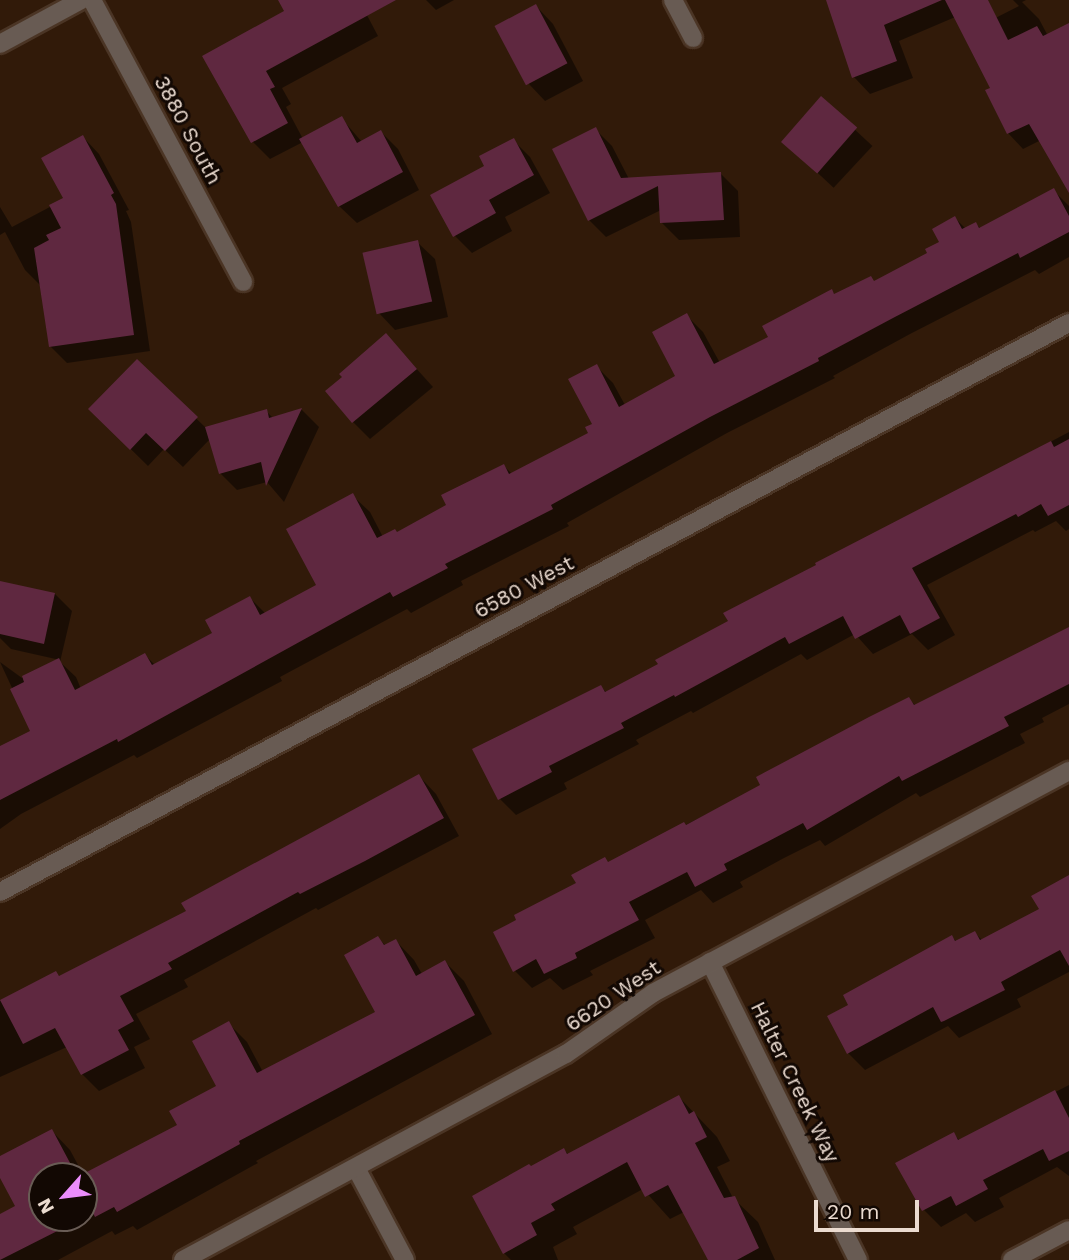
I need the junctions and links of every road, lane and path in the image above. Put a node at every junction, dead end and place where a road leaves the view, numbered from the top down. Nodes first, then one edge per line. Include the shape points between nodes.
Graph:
1 (81, 0) edge
2 (92, 0) edge
3 (673, 0) edge
4 (693, 38) dead end
5 (0, 44) edge
6 (243, 282) dead end
7 (1069, 323) edge
8 (1069, 771) edge
9 (0, 892) edge
10 (710, 962) junction
11 (356, 1168) junction
12 (1069, 1230) edge
13 (183, 1260) edge
14 (405, 1260) edge
15 (858, 1260) edge
16 (1012, 1260) edge

1 - 5 street
2 - 6 street, 3880 South
3 - 4 street
7 - 9 street, 6580 West
8 - 10 street, 6620 West
10 - 11 street, 6620 West via 639,1001 566,1054
10 - 15 street, Halter Creek Way
11 - 13 street, 6620 West
11 - 14 street
12 - 16 street

